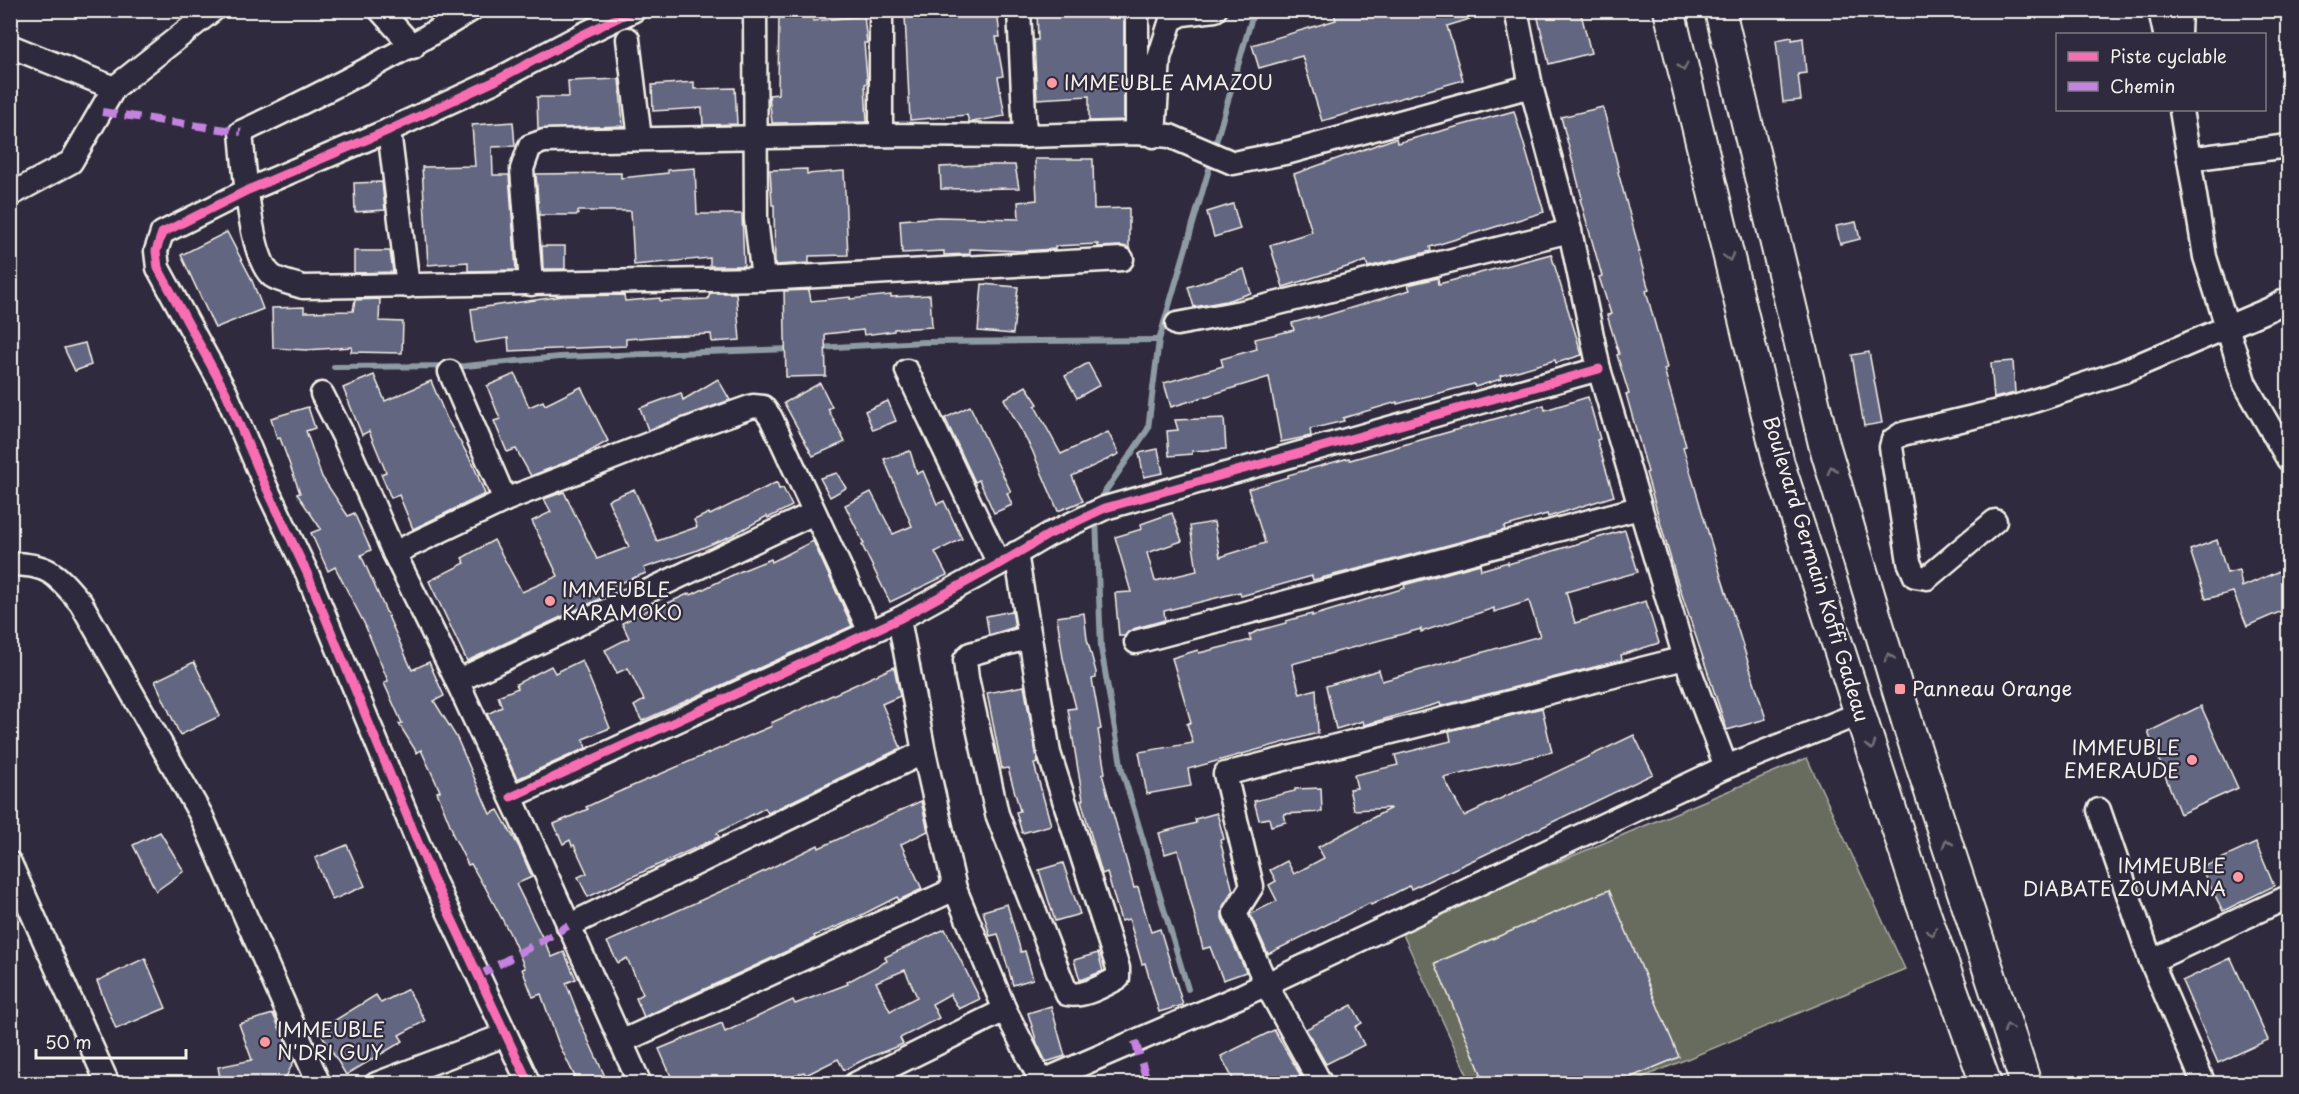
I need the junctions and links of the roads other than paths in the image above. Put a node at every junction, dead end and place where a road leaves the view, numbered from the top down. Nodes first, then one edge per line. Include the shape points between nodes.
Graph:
1 (213, 10) edge
2 (380, 10) edge
3 (471, 10) edge
4 (634, 10) edge
5 (755, 10) edge
6 (881, 10) edge
7 (1019, 10) edge
8 (1137, 10) edge
9 (1215, 10) edge
10 (1516, 10) edge
11 (1669, 10) edge
12 (1720, 10) edge
13 (2160, 10) edge
14 (2180, 10) edge
15 (2166, 33) edge
16 (2179, 33) edge
17 (628, 39) dead end
18 (10, 46) edge
19 (412, 47) junction
20 (1531, 86) junction
21 (114, 88) junction
22 (2181, 111) edge
23 (389, 130) junction
24 (881, 135) junction
25 (1154, 135) junction
26 (1024, 136) junction
27 (756, 137) junction
28 (640, 139) junction
29 (2289, 146) edge
30 (2189, 159) junction
31 (248, 190) junction
32 (10, 195) edge
33 (1570, 231) junction
34 (1122, 259) dead end
35 (763, 279) junction
36 (531, 284) junction
37 (408, 286) junction
38 (2289, 299) edge
39 (1177, 324) dead end
40 (2227, 327) junction
41 (1599, 369) junction
42 (907, 371) dead end
43 (450, 372) dead end
44 (322, 394) dead end
45 (2289, 459) edge
46 (505, 500) junction
47 (1639, 508) junction
48 (814, 513) junction
49 (1995, 521) dead end
50 (394, 553) junction
51 (1008, 559) junction
52 (10, 564) edge
53 (898, 619) junction
54 (870, 632) junction
55 (1030, 637) junction
56 (1136, 642) dead end
57 (1685, 658) junction
58 (457, 681) junction
59 (1861, 713) junction
60 (924, 752) junction
61 (1726, 767) junction
62 (510, 797) junction
63 (2099, 810) dead end
64 (10, 863) edge
65 (955, 889) junction
66 (2289, 897) edge
67 (568, 926) junction
68 (2151, 962) junction
69 (1266, 984) junction
70 (1005, 1010) junction
71 (505, 1035) junction
72 (621, 1042) junction
73 (1039, 1082) edge
74 (108, 1083) edge
75 (319, 1083) edge
76 (376, 1083) edge
77 (529, 1083) edge
78 (640, 1083) edge
79 (855, 1083) edge
80 (1321, 1083) edge
81 (1986, 1083) edge
82 (2026, 1083) edge
83 (2204, 1083) edge

1 - 21 street
2 - 19 street
3 - 19 street
4 - 23 street
5 - 27 street
6 - 24 street
7 - 26 street
8 - 25 street
9 - 25 street via 1183,14 1171,20 1159,58
10 - 20 street
11 -> 59 main road, Boulevard Germain Koffi Gadeau via 1779,464
82 -> 12 main road via 1914,742 1824,444
13 - 15 street
14 - 16 street
17 - 28 street
18 - 21 street
19 - 31 street via 241,132
20 - 25 street via 1290,152 1233,163
20 - 33 street
21 - 32 street via 71,162
22 - 30 street
23 - 31 street
23 - 37 street
24 - 26 street
24 - 27 street
25 - 26 street
27 - 28 street
27 - 35 street via 756,219
28 - 36 street via 544,141 530,146 522,169
29 - 30 street
30 - 40 street via 2205,257
31 - 37 street via 254,237 272,276 303,287
31 - 71 street via 162,233 156,251 158,268 226,393 307,573 433,879
33 - 39 street via 1246,311
33 - 41 street
34 - 35 street
35 - 36 street
36 - 37 street
38 - 40 street
40 - 45 street via 2245,384
40 - 49 street via 2122,372 2015,407 1902,434 1893,440 1908,562 1915,576 1927,578
41 - 47 street
41 - 51 street via 1105,508
42 - 51 street
43 - 46 street
44 - 50 street
46 - 48 street via 753,406 763,407 771,418
46 - 50 street
47 - 56 street
47 - 57 street
48 - 54 street
48 - 58 street
50 - 58 street
51 - 53 street
51 - 55 street
52 - 75 street via 38,566 58,576 81,603 201,814
53 - 54 street
53 - 60 street
54 - 62 street
55 - 55 street via 1049,753 1118,968 1118,978 1078,995 1067,994 997,814 967,678 965,660 970,654
57 - 61 street
57 - 69 street via 1225,774 1252,886 1235,913
58 - 62 street
59 - 61 street
59 -> 81 main road, Boulevard Germain Koffi Gadeau via 1921,902
60 - 65 street
60 - 67 street
61 - 69 street
62 - 67 street
63 - 68 street
64 - 74 street
65 - 70 street
65 - 72 street
66 - 68 street
67 - 72 street
68 - 83 street
69 - 73 street
69 - 80 street
70 - 73 street
70 - 79 street
71 - 76 street
71 - 77 street
72 - 78 street

